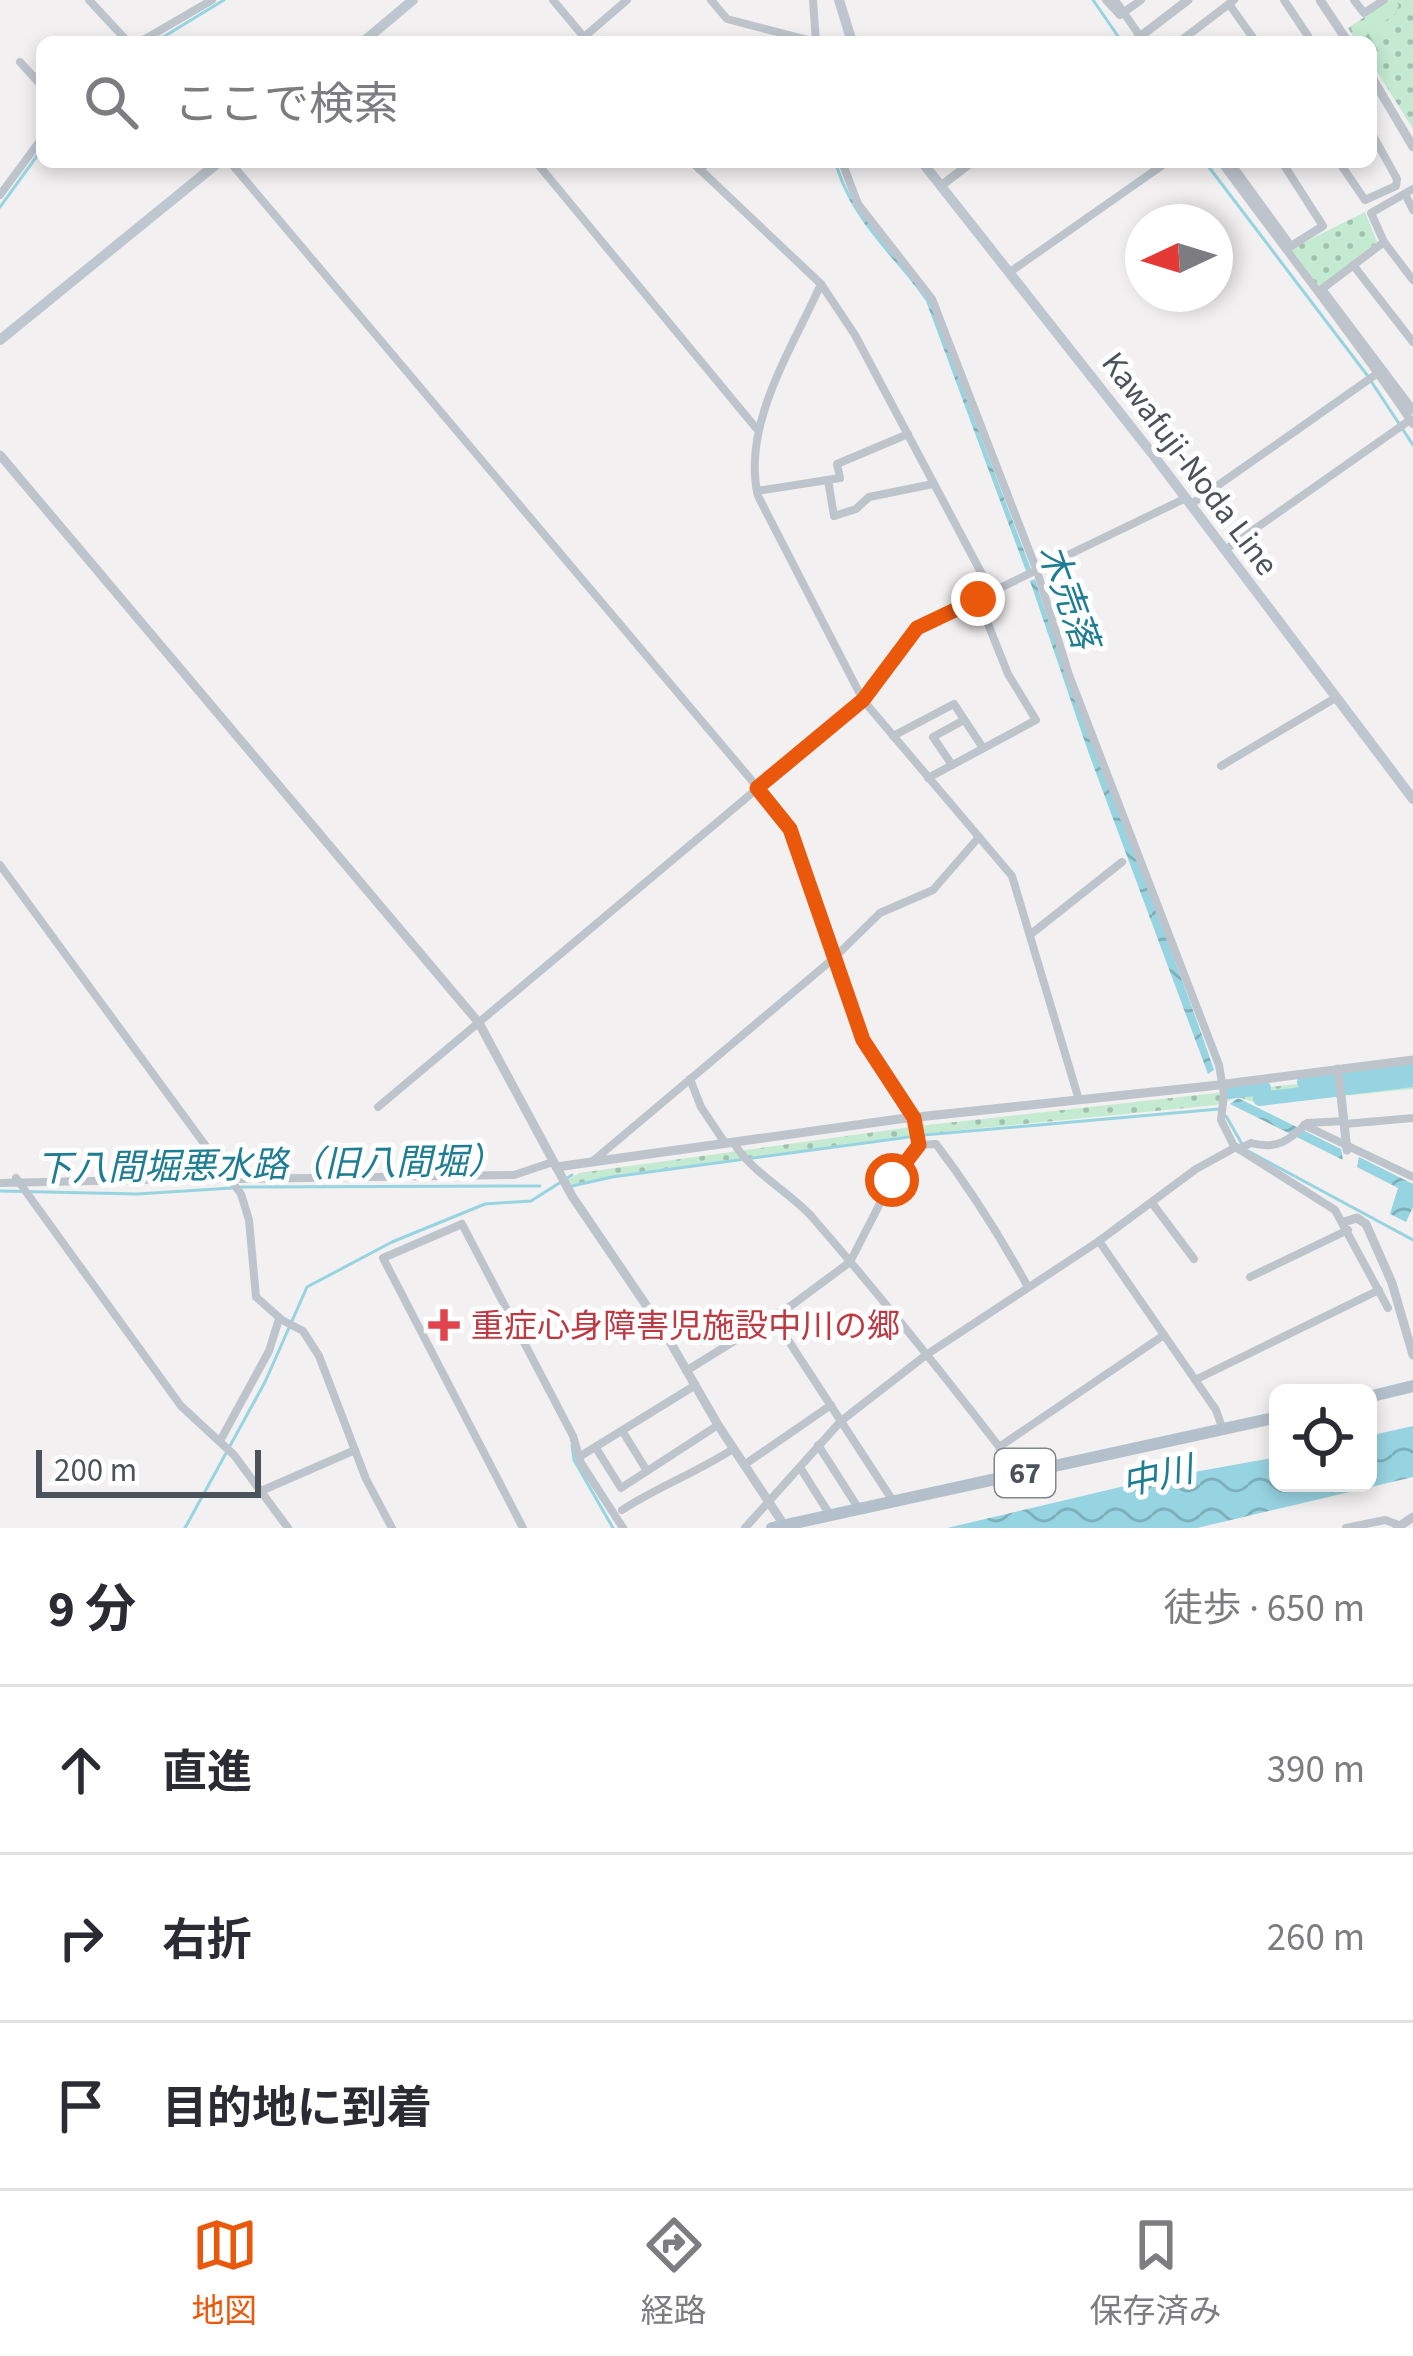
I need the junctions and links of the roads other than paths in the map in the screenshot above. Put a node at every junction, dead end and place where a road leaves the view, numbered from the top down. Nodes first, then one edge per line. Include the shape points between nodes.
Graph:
1 (89, 0) edge
2 (212, 0) edge
3 (412, 0) edge
4 (553, 0) edge
5 (627, 0) edge
6 (711, 0) edge
7 (813, 0) edge
8 (839, 0) edge
9 (1111, 0) edge
10 (1141, 0) edge
11 (1187, 0) edge
12 (1284, 0) edge
13 (1320, 0) edge
14 (1354, 0) edge
15 (1384, 0) edge
16 (1232, 2) edge
17 (1124, 13) junction
18 (1193, 32) junction
19 (122, 36) edge
20 (150, 36) edge
21 (370, 36) edge
22 (583, 36) edge
23 (590, 36) edge
24 (792, 36) edge
25 (815, 36) edge
26 (850, 36) edge
27 (1137, 36) edge
28 (1144, 36) edge
29 (1187, 36) edge
30 (1196, 36) edge
31 (1252, 36) edge
32 (1308, 36) edge
33 (1344, 36) edge
34 (20, 62) dead end
35 (36, 79) edge
36 (1377, 86) edge
37 (1377, 143) edge
38 (36, 146) edge
39 (1413, 147) edge
40 (212, 168) edge
41 (235, 168) edge
42 (541, 168) edge
43 (699, 168) edge
44 (844, 168) edge
45 (927, 168) edge
46 (965, 168) edge
47 (1158, 168) edge
48 (1225, 168) edge
49 (1236, 168) edge
50 (1286, 168) edge
51 (1343, 168) edge
52 (941, 185) junction
53 (1409, 192) edge
54 (0, 195) edge
55 (1413, 210) edge
56 (1384, 242) junction
57 (1354, 265) junction
58 (1010, 272) junction
59 (1413, 280) edge
60 (821, 284) junction
61 (0, 340) edge
62 (1413, 342) edge
63 (1372, 377) junction
64 (1412, 418) edge
65 (757, 428) junction
66 (908, 434) junction
67 (0, 454) edge
68 (828, 480) junction
69 (933, 484) junction
70 (757, 490) junction
71 (1188, 501) junction
72 (1224, 550) junction
73 (1037, 571) junction
74 (992, 593) junction
75 (978, 599) junction
76 (1337, 697) junction
77 (863, 700) junction
78 (964, 720) junction
79 (892, 736) junction
80 (983, 748) junction
81 (952, 765) junction
82 (1221, 766) dead end
83 (928, 778) junction
84 (757, 788) junction
85 (1413, 799) edge
86 (979, 837) junction
87 (1122, 862) dead end
88 (0, 865) edge
89 (1031, 934) junction
90 (834, 958) junction
91 (479, 1023) junction
92 (1413, 1060) edge
93 (1339, 1075) junction
94 (690, 1079) junction
95 (1223, 1097) junction
96 (1079, 1100) junction
97 (378, 1107) dead end
98 (1413, 1118) edge
99 (1344, 1122) junction
100 (914, 1123) junction
101 (1304, 1125) junction
102 (919, 1145) junction
103 (735, 1147) junction
104 (1347, 1148) junction
105 (1237, 1149) junction
106 (593, 1161) junction
107 (556, 1168) junction
108 (1413, 1177) edge
109 (19, 1180) junction
110 (231, 1180) junction
111 (0, 1183) edge
112 (1151, 1203) junction
113 (1346, 1226) junction
114 (1099, 1241) junction
115 (1194, 1259) dead end
116 (850, 1262) junction
117 (1250, 1277) dead end
118 (1028, 1287) junction
119 (1379, 1290) junction
120 (1388, 1308) dead end
121 (773, 1317) junction
122 (280, 1319) junction
123 (1164, 1335) junction
124 (926, 1355) junction
125 (1413, 1355) edge
126 (686, 1371) junction
127 (1195, 1379) junction
128 (694, 1386) junction
129 (1413, 1386) edge
130 (1377, 1394) edge
131 (831, 1405) junction
132 (841, 1420) junction
133 (1269, 1420) edge
134 (718, 1425) junction
135 (1223, 1430) junction
136 (622, 1432) junction
137 (220, 1441) junction
138 (818, 1445) junction
139 (999, 1447) junction
140 (596, 1448) junction
141 (733, 1449) junction
142 (355, 1450) junction
143 (579, 1457) junction
144 (744, 1465) junction
145 (651, 1468) junction
146 (801, 1469) junction
147 (1019, 1474) junction
148 (666, 1482) junction
149 (261, 1491) junction
150 (894, 1502) junction
151 (769, 1504) junction
152 (860, 1509) junction
153 (622, 1510) dead end
154 (830, 1515) junction
155 (1413, 1517) edge
156 (1398, 1526) edge
157 (778, 1527) edge
158 (288, 1528) edge
159 (392, 1528) edge
160 (523, 1528) edge
161 (623, 1528) edge
162 (745, 1528) edge
163 (1346, 1528) edge

1 - 19 street
2 - 20 street
3 - 21 main road
4 - 22 street
5 - 23 street
6 - 24 street via 728,19
7 - 25 street
8 - 26 main road
9 - 17 street
10 - 17 street
11 - 28 street
12 - 32 street
13 - 33 street
14 - 15 street via 1364,13
16 - 18 street
16 - 31 street
17 - 27 street
18 - 29 street
18 - 30 street
34 - 35 street
36 - 39 street
37 - 51 street via 1396,186 1365,200
38 - 54 street
40 - 61 main road
41 - 84 street
42 - 65 street
43 - 60 street
44 - 73 street via 858,204 932,299
45 - 52 main road, Kawafuji-Noda Line
46 - 52 street
47 - 58 street
48 - 63 street
49 - 50 street via 1291,246 1324,226
52 - 58 main road, Kawafuji-Noda Line
53 - 55 street
53 - 56 street via 1371,213
56 - 57 street
56 - 59 street
57 - 62 street
57 - 64 street via 1322,289
58 - 71 main road, Kawafuji-Noda Line
60 - 65 street
60 - 66 street
63 - 64 street
63 - 71 street
64 - 72 street
65 - 70 street
66 - 68 street via 838,464 840,478
66 - 69 street
67 - 91 street
68 - 69 street via 834,516 869,496
68 - 70 street
69 - 74 street
70 - 77 street
71 - 72 main road, Kawafuji-Noda Line
71 - 73 street
72 - 76 main road, Kawafuji-Noda Line
73 - 74 street
73 - 95 street via 1219,1065
74 - 75 street
75 - 77 street via 917,628
75 - 80 street via 1036,720
76 - 82 street
76 - 85 main road, Kawafuji-Noda Line
77 - 79 street
77 - 84 street
78 - 79 street via 954,704
78 - 80 street
78 - 81 street via 933,737
79 - 83 street
80 - 81 street
81 - 83 street
83 - 86 street
84 - 90 street via 790,829
84 - 91 street
86 - 89 street via 1012,876
86 - 90 street via 933,890 880,913
87 - 89 street
88 - 110 street
89 - 96 street
90 - 94 street
90 - 100 street via 863,1040
91 - 97 street
91 - 107 street
92 - 93 street
93 - 95 street
93 - 99 street
94 - 103 street via 701,1107
94 - 106 street
95 - 96 street
95 - 105 street
96 - 100 street
98 - 99 street
99 - 101 street
99 - 104 street
100 - 102 street
100 - 103 street
101 - 104 street
101 - 105 street via 1267,1148
102 - 116 street
102 - 118 street via 936,1144
103 - 106 street
103 - 116 street via 794,1197
104 - 108 street
105 - 112 street
105 - 113 street via 1322,1199
106 - 107 street
107 - 110 street
107 - 126 street
109 - 110 street
109 - 111 street
109 - 137 street via 181,1406
110 - 122 street via 248,1220 256,1297
112 - 114 street
112 - 115 street
113 - 117 street
113 - 119 street
113 - 125 street via 1357,1218 1366,1224
114 - 118 street
114 - 123 street
116 - 121 street
116 - 124 street
118 - 124 street
119 - 120 street
119 - 127 street
121 - 126 street
121 - 131 street
122 - 137 street
122 - 142 street via 303,1331 324,1364
123 - 127 street
123 - 139 street
124 - 132 street
124 - 139 street
126 - 128 street
127 - 135 street
128 - 134 street
128 - 136 street
129 - 130 main road
131 - 132 street
131 - 144 street
132 - 138 street
132 - 150 street
133 - 135 main road, 67
134 - 141 street
134 - 145 street
135 - 147 main road, 67
136 - 140 street
136 - 145 street
137 - 149 street
138 - 146 street
138 - 152 street
139 - 147 street
140 - 143 street
140 - 145 street via 620,1488
141 - 144 street
141 - 148 street via 684,1480
142 - 149 street
142 - 159 street
143 - 160 street via 462,1224 383,1258
143 - 161 street
144 - 151 street
145 - 148 street
146 - 151 street
146 - 154 street
147 - 150 main road, 67
148 - 153 street
149 - 158 street
150 - 152 main road, 67
151 - 157 street
151 - 162 street
152 - 154 main road, 67
154 - 157 main road, 67
155 - 156 street
156 - 163 street via 1385,1520

